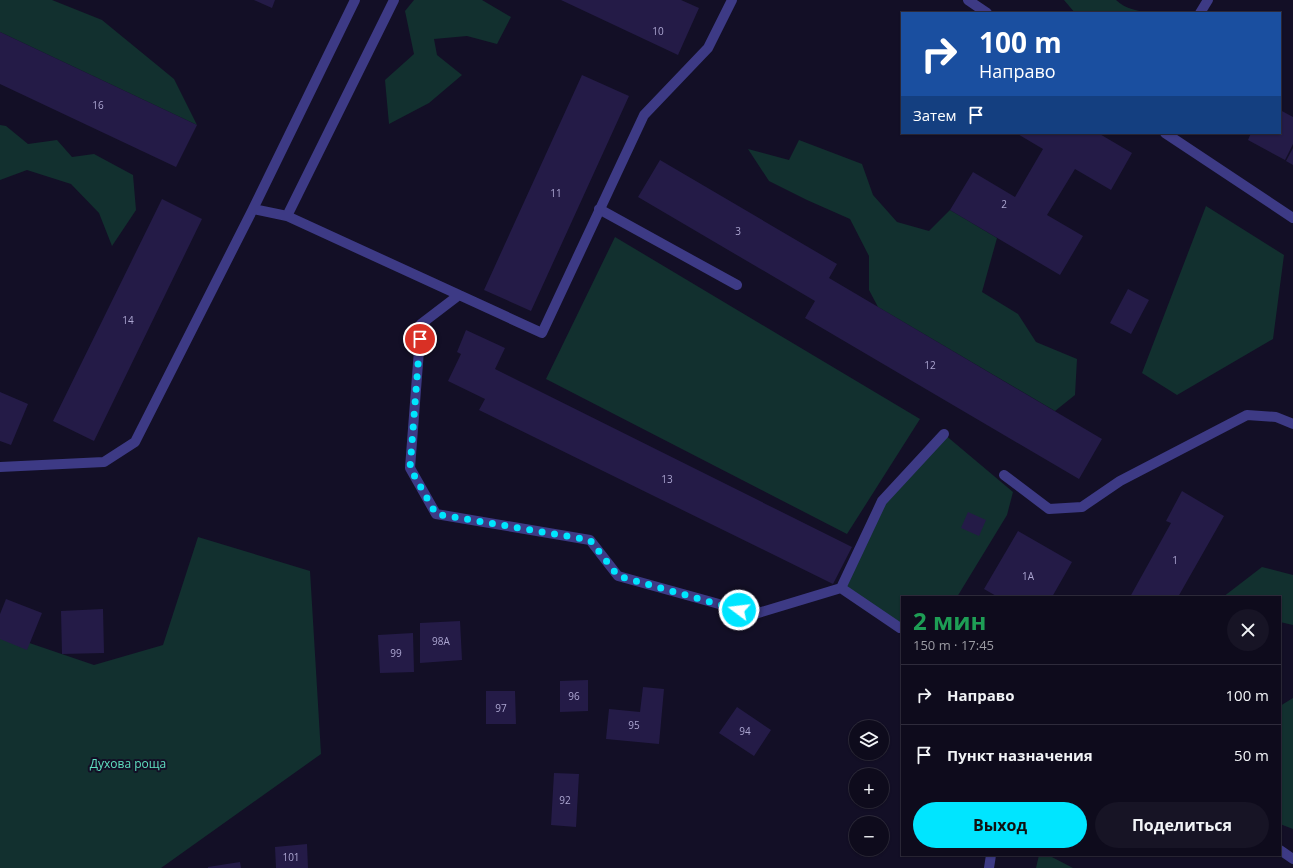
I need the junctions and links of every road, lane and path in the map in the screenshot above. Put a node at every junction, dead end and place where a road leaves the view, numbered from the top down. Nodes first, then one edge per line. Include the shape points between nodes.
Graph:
1 (355, 0) edge
2 (394, 0) edge
3 (732, 0) edge
4 (968, 0) edge
5 (1208, 0) edge
6 (986, 12) edge
7 (1201, 12) edge
8 (1166, 134) edge
9 (253, 209) junction
10 (599, 209) junction
11 (287, 216) junction
12 (1293, 218) edge
13 (737, 285) dead end
14 (459, 295) junction
15 (1293, 424) edge
16 (944, 434) dead end
17 (0, 467) edge
18 (1004, 475) dead end
19 (841, 588) junction
20 (901, 628) edge
21 (1281, 851) edge
22 (991, 856) edge
23 (1293, 859) edge
24 (990, 868) edge

1 - 9 street
2 - 11 street
3 - 10 street via 708,48 644,115
4 - 6 street
5 - 7 street
8 - 12 street
9 - 11 street
9 - 17 street via 135,442 104,462
10 - 13 street
10 - 14 street via 542,333
11 - 14 street
14 - 19 street via 421,324 410,468 436,514 590,540 618,576 755,614
15 - 18 street via 1276,417 1247,416 1120,481 1082,507 1049,509
16 - 19 street via 882,501
19 - 20 street
21 - 23 street
22 - 24 street

